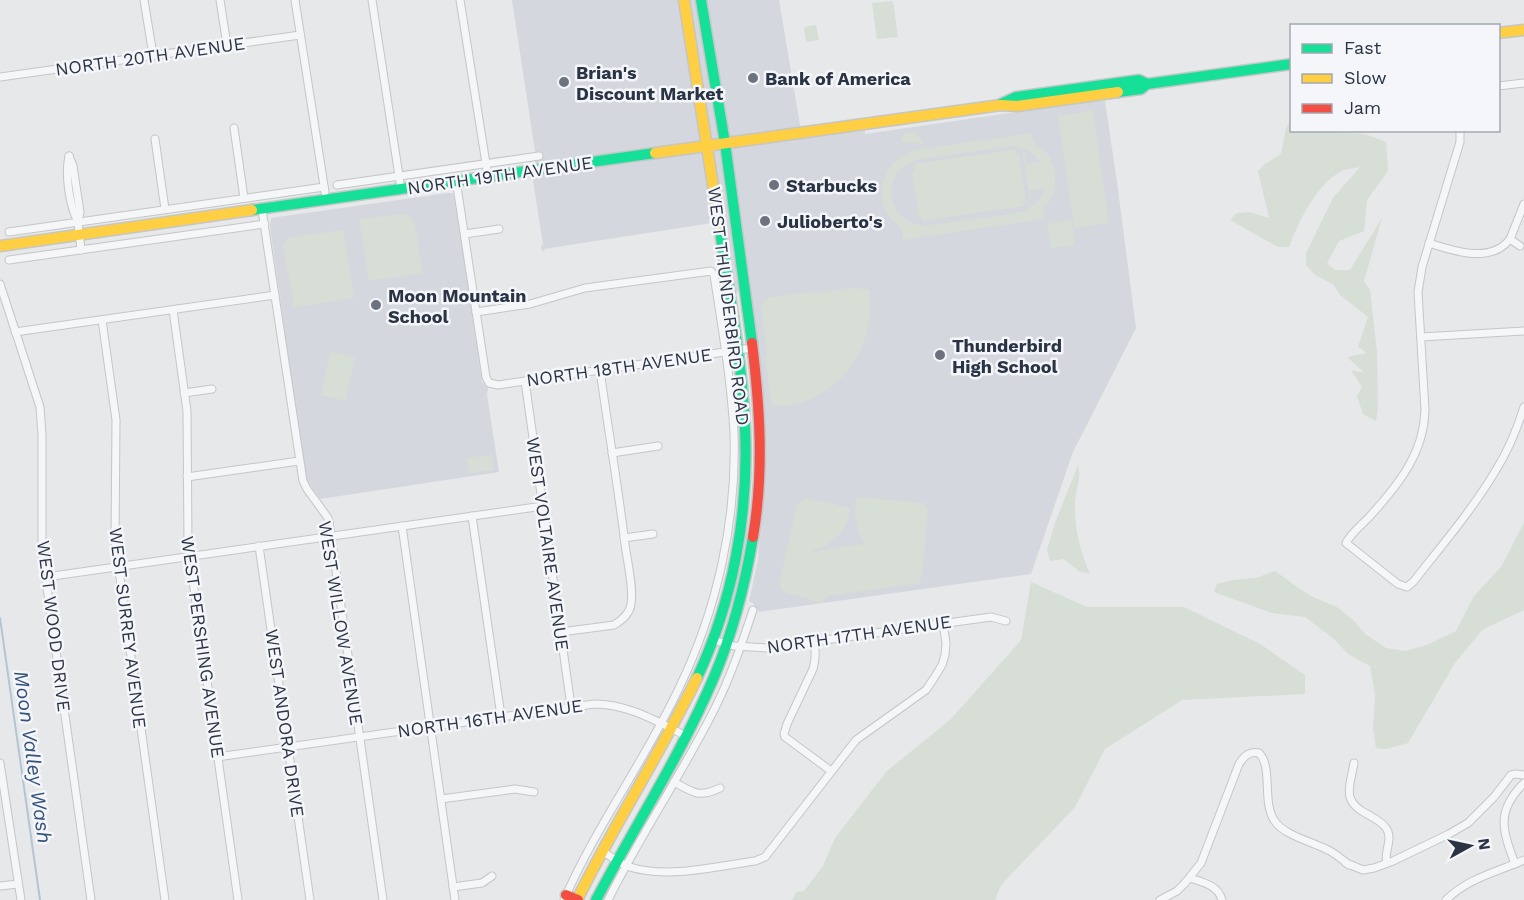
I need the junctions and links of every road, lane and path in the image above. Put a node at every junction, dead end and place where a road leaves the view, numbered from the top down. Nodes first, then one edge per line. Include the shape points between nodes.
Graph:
1 (144, 0) edge
2 (220, 0) edge
3 (295, 0) edge
4 (372, 0) edge
5 (460, 0) edge
6 (684, 0) edge
7 (701, 0) edge
8 (1524, 30) edge
9 (1500, 33) edge
10 (300, 35) junction
11 (227, 45) junction
12 (153, 55) junction
13 (1290, 64) edge
14 (0, 77) edge
15 (1524, 83) edge
16 (1500, 86) edge
17 (234, 128) dead end
18 (1460, 132) edge
19 (155, 139) dead end
20 (724, 143) junction
21 (708, 146) junction
22 (539, 156) dead end
23 (486, 164) junction
24 (399, 176) junction
25 (488, 176) junction
26 (456, 180) junction
27 (337, 185) dead end
28 (324, 187) junction
29 (401, 189) junction
30 (244, 198) junction
31 (326, 200) junction
32 (1524, 204) edge
33 (165, 209) junction
34 (262, 210) junction
35 (78, 222) junction
36 (264, 224) junction
37 (499, 229) dead end
38 (9, 232) dead end
39 (79, 234) junction
40 (465, 234) junction
41 (1510, 239) junction
42 (1429, 243) junction
43 (0, 246) edge
44 (1520, 246) dead end
45 (81, 250) junction
46 (9, 260) dead end
47 (741, 268) junction
48 (725, 270) junction
49 (0, 284) edge
50 (276, 296) junction
51 (173, 310) junction
52 (476, 312) junction
53 (102, 320) junction
54 (1524, 331) edge
55 (15, 332) junction
56 (1421, 337) junction
57 (752, 348) junction
58 (731, 351) junction
59 (600, 370) junction
60 (525, 381) junction
61 (212, 389) dead end
62 (184, 393) junction
63 (1524, 407) edge
64 (658, 446) dead end
65 (612, 453) junction
66 (300, 461) junction
67 (187, 477) junction
68 (543, 506) junction
69 (472, 516) junction
70 (402, 526) junction
71 (653, 534) dead end
72 (331, 536) junction
73 (624, 538) junction
74 (260, 546) junction
75 (189, 556) junction
76 (118, 566) junction
77 (46, 578) junction
78 (753, 610) dead end
79 (1006, 621) dead end
80 (943, 623) junction
81 (561, 632) junction
82 (713, 640) junction
83 (814, 642) junction
84 (726, 644) junction
85 (741, 647) junction
86 (571, 706) junction
87 (501, 716) junction
88 (430, 726) junction
89 (666, 726) junction
90 (360, 736) junction
91 (686, 736) junction
92 (288, 746) junction
93 (217, 757) junction
94 (0, 763) edge
95 (1354, 763) dead end
96 (831, 771) junction
97 (1524, 775) edge
98 (674, 782) junction
99 (1524, 783) edge
100 (720, 788) dead end
101 (534, 792) dead end
102 (441, 799) junction
103 (3, 808) edge
104 (602, 851) junction
105 (1524, 860) edge
106 (621, 863) junction
107 (1387, 863) junction
108 (1515, 864) junction
109 (492, 876) dead end
110 (1190, 878) junction
111 (18, 884) junction
112 (0, 886) edge
113 (453, 887) junction
114 (565, 897) edge
115 (21, 900) edge
116 (91, 900) edge
117 (165, 900) edge
118 (238, 900) edge
119 (310, 900) edge
120 (383, 900) edge
121 (456, 900) edge
122 (578, 900) edge
123 (596, 900) edge
124 (608, 900) edge
125 (1160, 900) edge
126 (1222, 900) edge
127 (1446, 900) edge

1 - 12 street
2 - 11 street
3 - 10 street
4 - 24 street
5 - 23 street
6 - 21 main road, WEST THUNDERBIRD ROAD
7 - 20 main road, WEST THUNDERBIRD ROAD
8 - 9 main road
10 - 11 street, NORTH 20TH AVENUE
10 - 28 street
11 - 12 street, NORTH 20TH AVENUE
12 - 14 street, NORTH 20TH AVENUE
13 - 20 main road, NORTH 19TH AVENUE via 1147,84 1141,89
15 - 16 street
17 - 30 street
18 - 42 street
19 - 33 street
20 - 21 main road, NORTH 19TH AVENUE
20 - 47 main road, WEST THUNDERBIRD ROAD
21 - 25 main road, NORTH 19TH AVENUE
21 - 48 main road, WEST THUNDERBIRD ROAD
22 - 23 street, NORTH 19TH AVENUE
23 - 24 street, NORTH 19TH AVENUE
23 - 25 street
24 - 27 street, NORTH 19TH AVENUE
24 - 29 street
25 - 26 main road, NORTH 19TH AVENUE
26 - 29 main road, NORTH 19TH AVENUE
26 - 40 street
28 - 30 street
28 - 31 street
29 - 31 main road, NORTH 19TH AVENUE
30 - 33 street
31 - 34 main road, NORTH 19TH AVENUE
32 - 41 street
33 - 35 street
34 - 36 street, WEST WILLOW AVENUE
34 - 39 main road, NORTH 19TH AVENUE
35 - 35 street via 80,212 69,156 66,168
35 - 38 street
35 - 39 street
36 - 45 street
36 - 50 street, WEST WILLOW AVENUE
37 - 40 street
39 - 43 main road, NORTH 19TH AVENUE
39 - 45 street
40 - 52 street
41 - 42 street via 1497,249 1467,253
41 - 44 street
42 - 56 street via 1418,292
45 - 46 street
47 - 48 main road
47 - 57 main road, WEST THUNDERBIRD ROAD
48 - 58 main road, WEST THUNDERBIRD ROAD
49 - 55 street, WEST WOOD DRIVE
50 - 51 street
50 - 66 street, WEST WILLOW AVENUE
51 - 53 street
51 - 62 street, WEST PERSHING AVENUE
52 - 58 street, WEST THUNDERBIRD ROAD via 530,304 585,288 711,271
52 - 60 street, NORTH 18TH AVENUE via 487,381 495,385
53 - 55 street
53 - 76 street, WEST SURREY AVENUE via 116,420 114,530
54 - 56 street
55 - 77 street, WEST WOOD DRIVE via 40,407 41,530
56 - 63 street via 1425,426 1421,441 1393,489 1346,543 1398,584 1407,587 1414,581 1475,501 1497,470
57 - 58 street, NORTH 18TH AVENUE
57 - 84 main road, WEST THUNDERBIRD ROAD via 760,422 758,501 752,552
58 - 59 street, NORTH 18TH AVENUE
58 - 82 main road, WEST THUNDERBIRD ROAD via 745,431 745,478 740,535
58 - 89 street, WEST THUNDERBIRD ROAD via 734,450 725,548 702,635
59 - 60 street, NORTH 18TH AVENUE
59 - 65 street
60 - 68 street, WEST VOLTAIRE AVENUE
61 - 62 street
62 - 67 street, WEST PERSHING AVENUE
64 - 65 street
65 - 73 street
66 - 67 street
66 - 72 street, WEST WILLOW AVENUE via 303,481 328,518
67 - 75 street, WEST PERSHING AVENUE
68 - 69 street
68 - 81 street, WEST VOLTAIRE AVENUE
69 - 70 street
69 - 87 street
70 - 72 street
70 - 88 street
71 - 73 street
72 - 74 street
72 - 90 street, WEST WILLOW AVENUE
73 - 81 street via 632,593 628,614 614,624
74 - 75 street
74 - 92 street, WEST ANDORA DRIVE
75 - 76 street
75 - 93 street, WEST PERSHING AVENUE
76 - 77 street
76 - 117 street, WEST SURREY AVENUE
77 - 116 street, WEST WOOD DRIVE
78 - 85 street, WEST THUNDERBIRD ROAD
79 - 80 street, NORTH 17TH AVENUE via 990,617
80 - 83 street, NORTH 17TH AVENUE
80 - 96 street via 945,655 926,690 856,740
81 - 86 street, WEST VOLTAIRE AVENUE
82 - 84 street, NORTH 17TH AVENUE
82 - 89 main road, WEST THUNDERBIRD ROAD via 698,676
83 - 85 street, NORTH 17TH AVENUE
83 - 96 street via 816,661 784,734
84 - 85 street, NORTH 17TH AVENUE
84 - 91 main road, WEST THUNDERBIRD ROAD
85 - 98 street, WEST THUNDERBIRD ROAD via 715,707
86 - 87 street, NORTH 16TH AVENUE
86 - 89 street, NORTH 16TH AVENUE via 620,706
87 - 88 street, NORTH 16TH AVENUE
88 - 90 street, NORTH 16TH AVENUE
88 - 102 street
89 - 91 street, NORTH 16TH AVENUE
89 - 104 main road, WEST THUNDERBIRD ROAD
89 - 114 street, WEST THUNDERBIRD ROAD via 589,848
90 - 92 street, NORTH 16TH AVENUE
90 - 120 street, WEST WILLOW AVENUE
91 - 106 main road, WEST THUNDERBIRD ROAD
92 - 93 street, NORTH 16TH AVENUE
92 - 119 street, WEST ANDORA DRIVE
93 - 118 street, WEST PERSHING AVENUE
94 - 103 street
95 - 107 street via 1350,801 1359,811 1386,826
96 - 106 street via 765,857 671,872 650,872
97 - 107 street via 1511,775 1468,823
98 - 100 street via 698,794
98 - 106 street, WEST THUNDERBIRD ROAD
99 - 108 street via 1511,796 1504,819 1506,841
101 - 102 street via 515,789
102 - 113 street
103 - 111 street
104 - 106 street
104 - 122 main road, WEST THUNDERBIRD ROAD
105 - 108 street
106 - 123 main road, WEST THUNDERBIRD ROAD
106 - 124 street, WEST THUNDERBIRD ROAD
107 - 110 street via 1363,870 1283,829 1275,822 1268,805 1264,760 1259,753 1252,753 1239,764 1201,863
108 - 127 street via 1482,876
109 - 113 street via 482,883
110 - 125 street
110 - 126 street via 1207,883
111 - 112 street
111 - 115 street
113 - 121 street
114 - 122 main road

